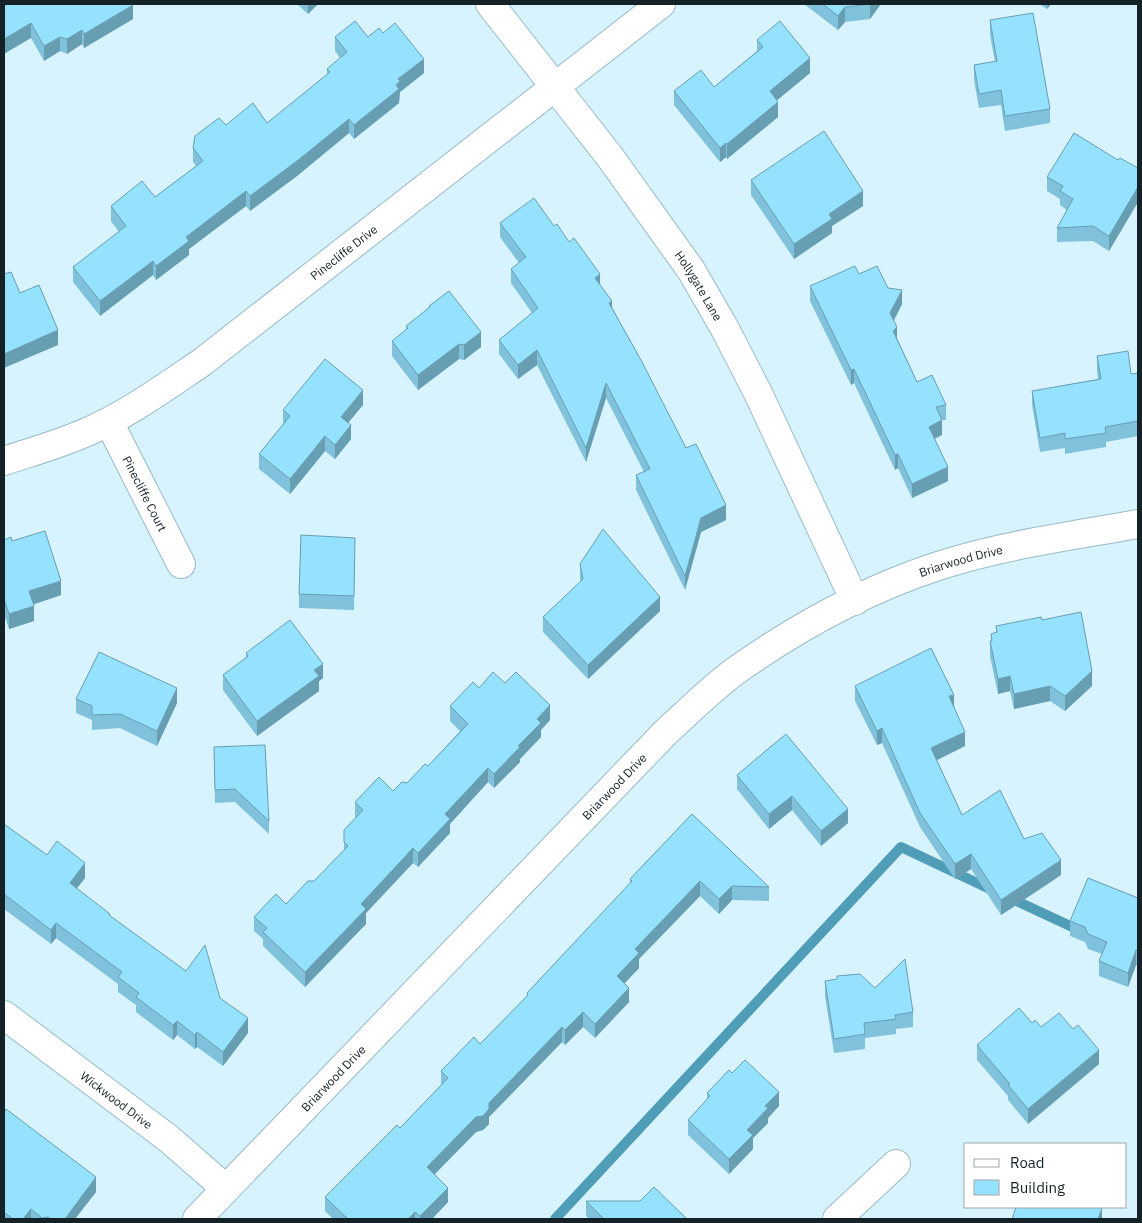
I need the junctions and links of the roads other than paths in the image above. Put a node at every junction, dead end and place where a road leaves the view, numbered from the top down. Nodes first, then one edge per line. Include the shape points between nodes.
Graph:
1 (490, 4) edge
2 (661, 4) edge
3 (556, 87) junction
4 (109, 422) junction
5 (4, 461) edge
6 (1138, 524) edge
7 (182, 564) dead end
8 (855, 601) junction
9 (4, 1015) edge
10 (896, 1164) dead end
11 (226, 1188) junction
12 (196, 1219) edge
13 (837, 1219) edge

1 - 3 street, Hollygate Lane
2 - 3 street, Pinecliffe Drive
3 - 4 street, Pinecliffe Drive via 201,363
3 - 8 street, Hollygate Lane via 686,262 716,312
4 - 5 street, Pinecliffe Drive
4 - 7 street, Pinecliffe Court
6 - 8 street, Briarwood Drive via 1012,546 939,566
8 - 11 street, Briarwood Drive via 801,628 733,673 666,732
9 - 11 street, Wickwood Drive via 169,1139
10 - 13 street
11 - 12 street, Briarwood Drive

